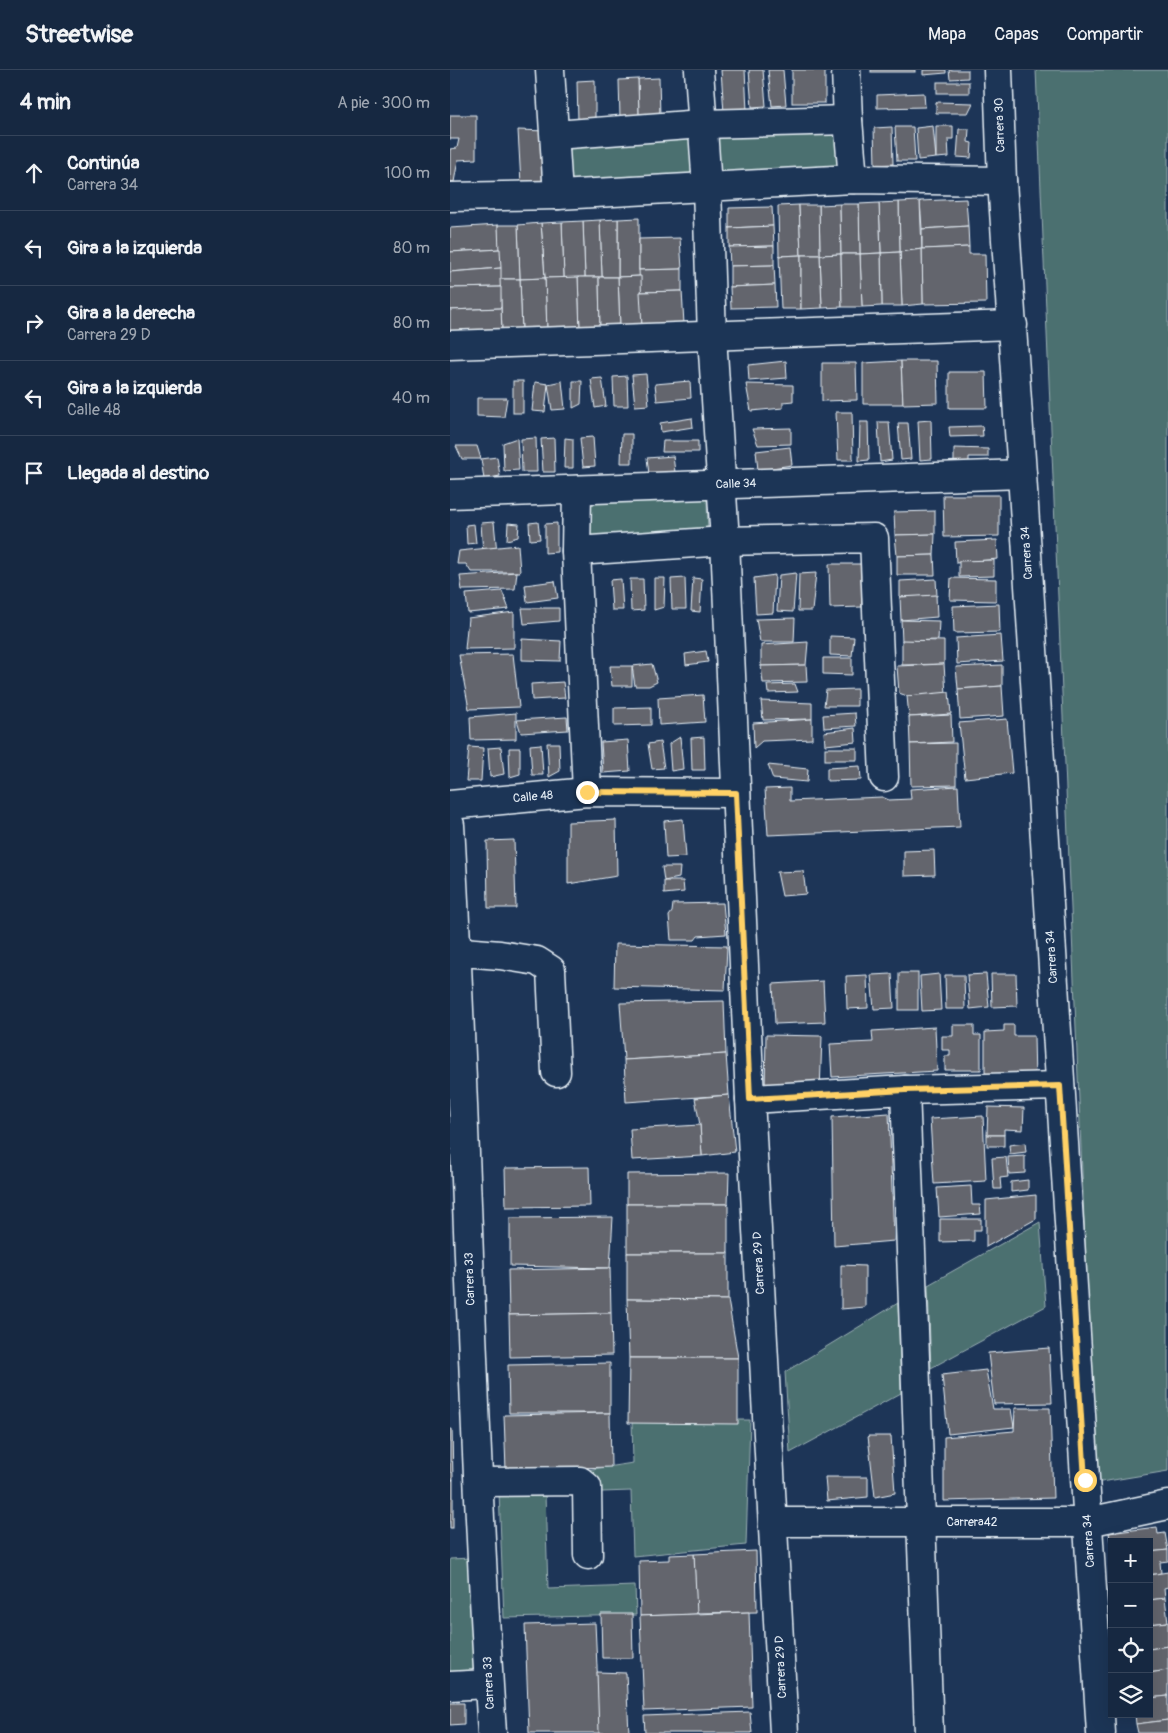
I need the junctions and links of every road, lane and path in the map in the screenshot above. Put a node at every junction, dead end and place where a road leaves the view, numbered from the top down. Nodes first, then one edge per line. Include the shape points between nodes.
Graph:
1 (550, 70) edge
2 (699, 70) edge
3 (846, 70) edge
4 (998, 70) edge
5 (848, 120) junction
6 (702, 124) junction
7 (554, 135) junction
8 (853, 179) junction
9 (1002, 181) junction
10 (707, 188) junction
11 (558, 195) junction
12 (450, 197) edge
13 (1013, 325) junction
14 (712, 336) junction
15 (450, 345) edge
16 (1022, 474) junction
17 (720, 484) junction
18 (577, 490) junction
19 (450, 494) edge
20 (725, 541) junction
21 (576, 551) junction
22 (884, 777) dead end
23 (587, 792) junction
24 (736, 793) junction
25 (450, 804) edge
26 (450, 824) edge
27 (454, 951) edge
28 (556, 1072) dead end
29 (1060, 1086) junction
30 (905, 1090) junction
31 (750, 1099) junction
32 (459, 1207) edge
33 (461, 1335) edge
34 (479, 1482) junction
35 (1168, 1505) edge
36 (774, 1522) junction
37 (922, 1522) junction
38 (1088, 1522) junction
39 (588, 1554) dead end
40 (488, 1684) junction
41 (450, 1686) edge
42 (492, 1733) edge
43 (784, 1733) edge
44 (929, 1733) edge
45 (1101, 1733) edge

1 - 7 street
2 - 6 street, Carrera 29 D
3 - 5 street
4 - 9 street, Carrera 30
5 - 6 street
5 - 8 street
6 - 7 street
6 - 10 street, Carrera 29 D
7 - 11 street
8 - 9 street
8 - 10 street
9 - 13 street, Carrera 34
10 - 11 street
10 - 14 street, Carrera 29 D
11 - 12 street
13 - 14 street
13 - 16 street, Carrera 34
14 - 15 street
14 - 17 street, Carrera 29 D
16 - 17 street, Calle 34
16 - 29 street, Carrera 34
17 - 18 street, Calle 34
17 - 20 street, Carrera 29 D
18 - 19 street, Calle 34
18 - 21 street
20 - 21 street
20 - 22 street via 874,538
20 - 24 street, Carrera 29 D
21 - 23 street
23 - 24 street, Calle 48
23 - 25 street, Calle 48
24 - 31 street, Carrera 29 D
26 - 27 street, Carrera 33
27 - 28 street via 537,961 550,970
27 - 32 street, Carrera 33
29 - 30 street
29 - 38 street, Carrera 34
30 - 31 street
30 - 37 street
31 - 36 street, Carrera 29 D
32 - 33 street, Carrera 33
33 - 34 street, Carrera 33
34 - 39 street via 580,1480 587,1487
34 - 40 street, Carrera 33
35 - 38 street, Carrera42
36 - 37 street, Carrera42
36 - 43 street, Carrera 29 D
37 - 38 street, Carrera42
37 - 44 street
38 - 45 street, Carrera 34
40 - 41 street
40 - 42 street, Carrera 33

